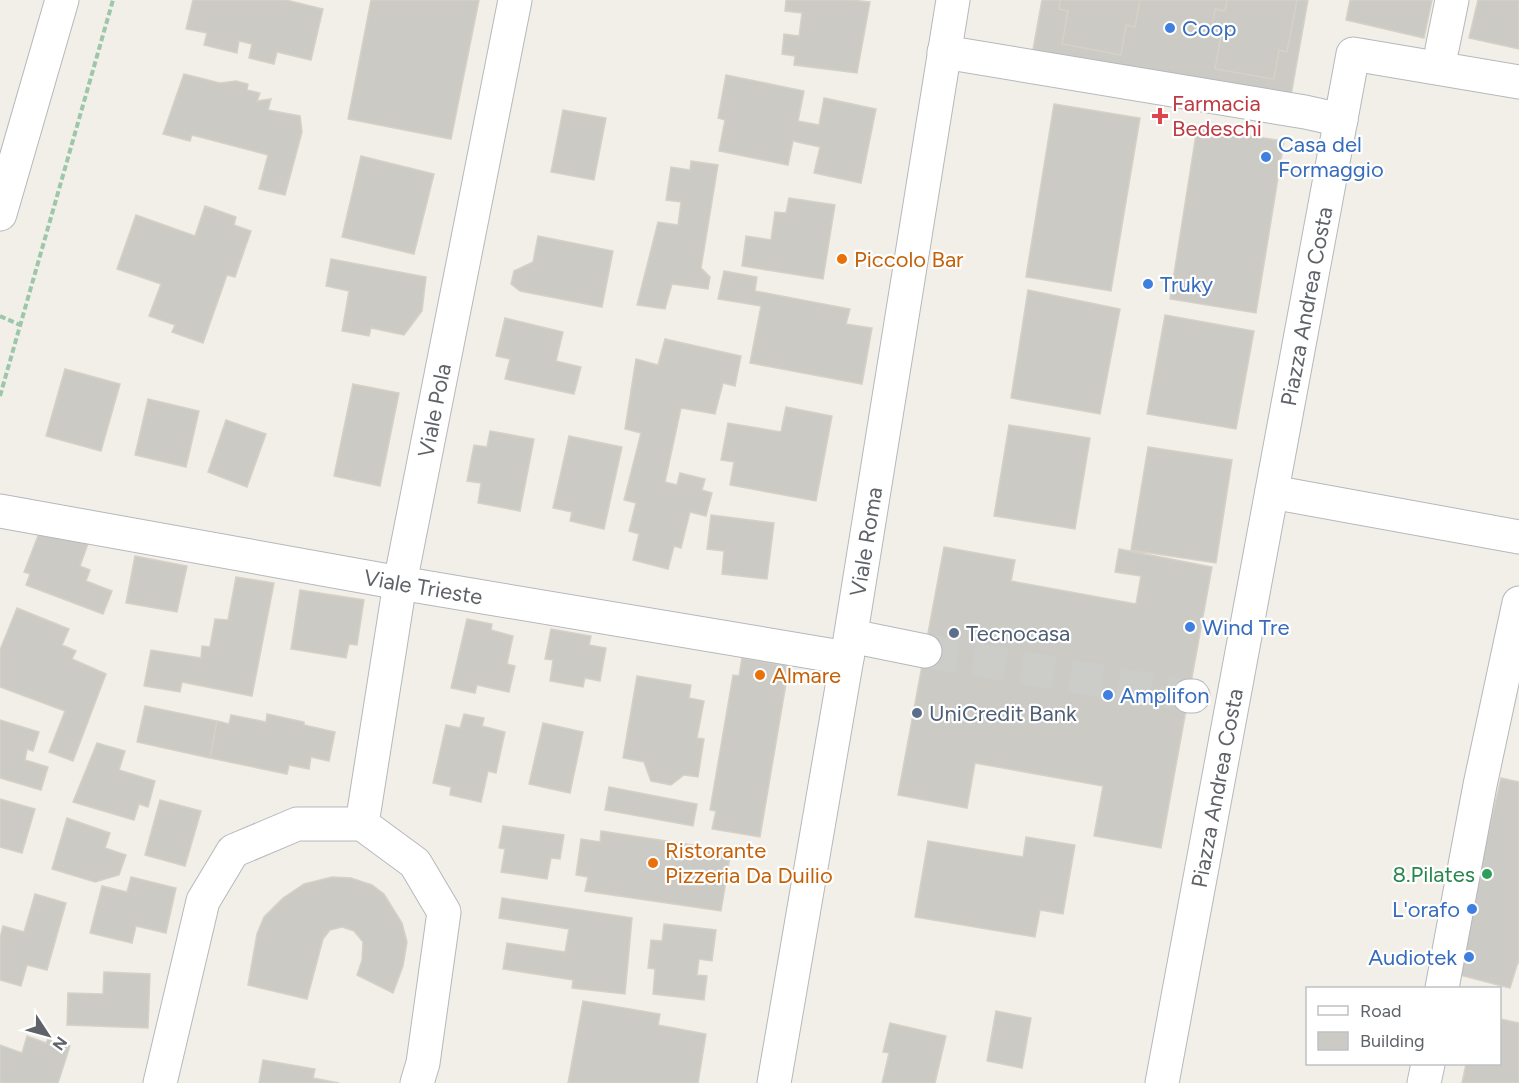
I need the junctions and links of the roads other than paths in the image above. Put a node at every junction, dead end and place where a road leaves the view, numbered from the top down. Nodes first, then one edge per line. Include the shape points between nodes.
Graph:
1 (62, 0) edge
2 (515, 0) edge
3 (953, 0) edge
4 (1452, 0) edge
5 (1442, 49) dead end
6 (944, 52) junction
7 (1519, 82) edge
8 (1341, 120) junction
9 (0, 214) edge
10 (1272, 492) junction
11 (0, 511) edge
12 (1519, 537) edge
13 (400, 584) junction
14 (1519, 603) edge
15 (849, 647) junction
16 (925, 651) tunnel mouth
17 (362, 824) junction
18 (1442, 987) edge
19 (1428, 1065) edge
20 (160, 1083) edge
21 (417, 1083) edge
22 (774, 1083) edge
23 (1162, 1083) edge
24 (1424, 1083) edge

1 - 9 street
2 - 13 street, Viale Pola
3 - 6 street, Viale Roma
4 - 5 street
6 - 8 street
6 - 15 street, Viale Roma
7 - 8 street, Piazza Andrea Costa via 1353,54
8 - 10 street, Piazza Andrea Costa
10 - 12 street
10 - 23 street, Piazza Andrea Costa
11 - 13 street, Viale Trieste
13 - 15 street, Viale Trieste
13 - 17 street, Viale Pola
14 - 18 street
15 - 16 street, Viale Trieste
15 - 22 street, Viale Roma
17 - 20 street via 297,824 233,851 203,901
17 - 21 street via 415,863 444,912
19 - 24 street

